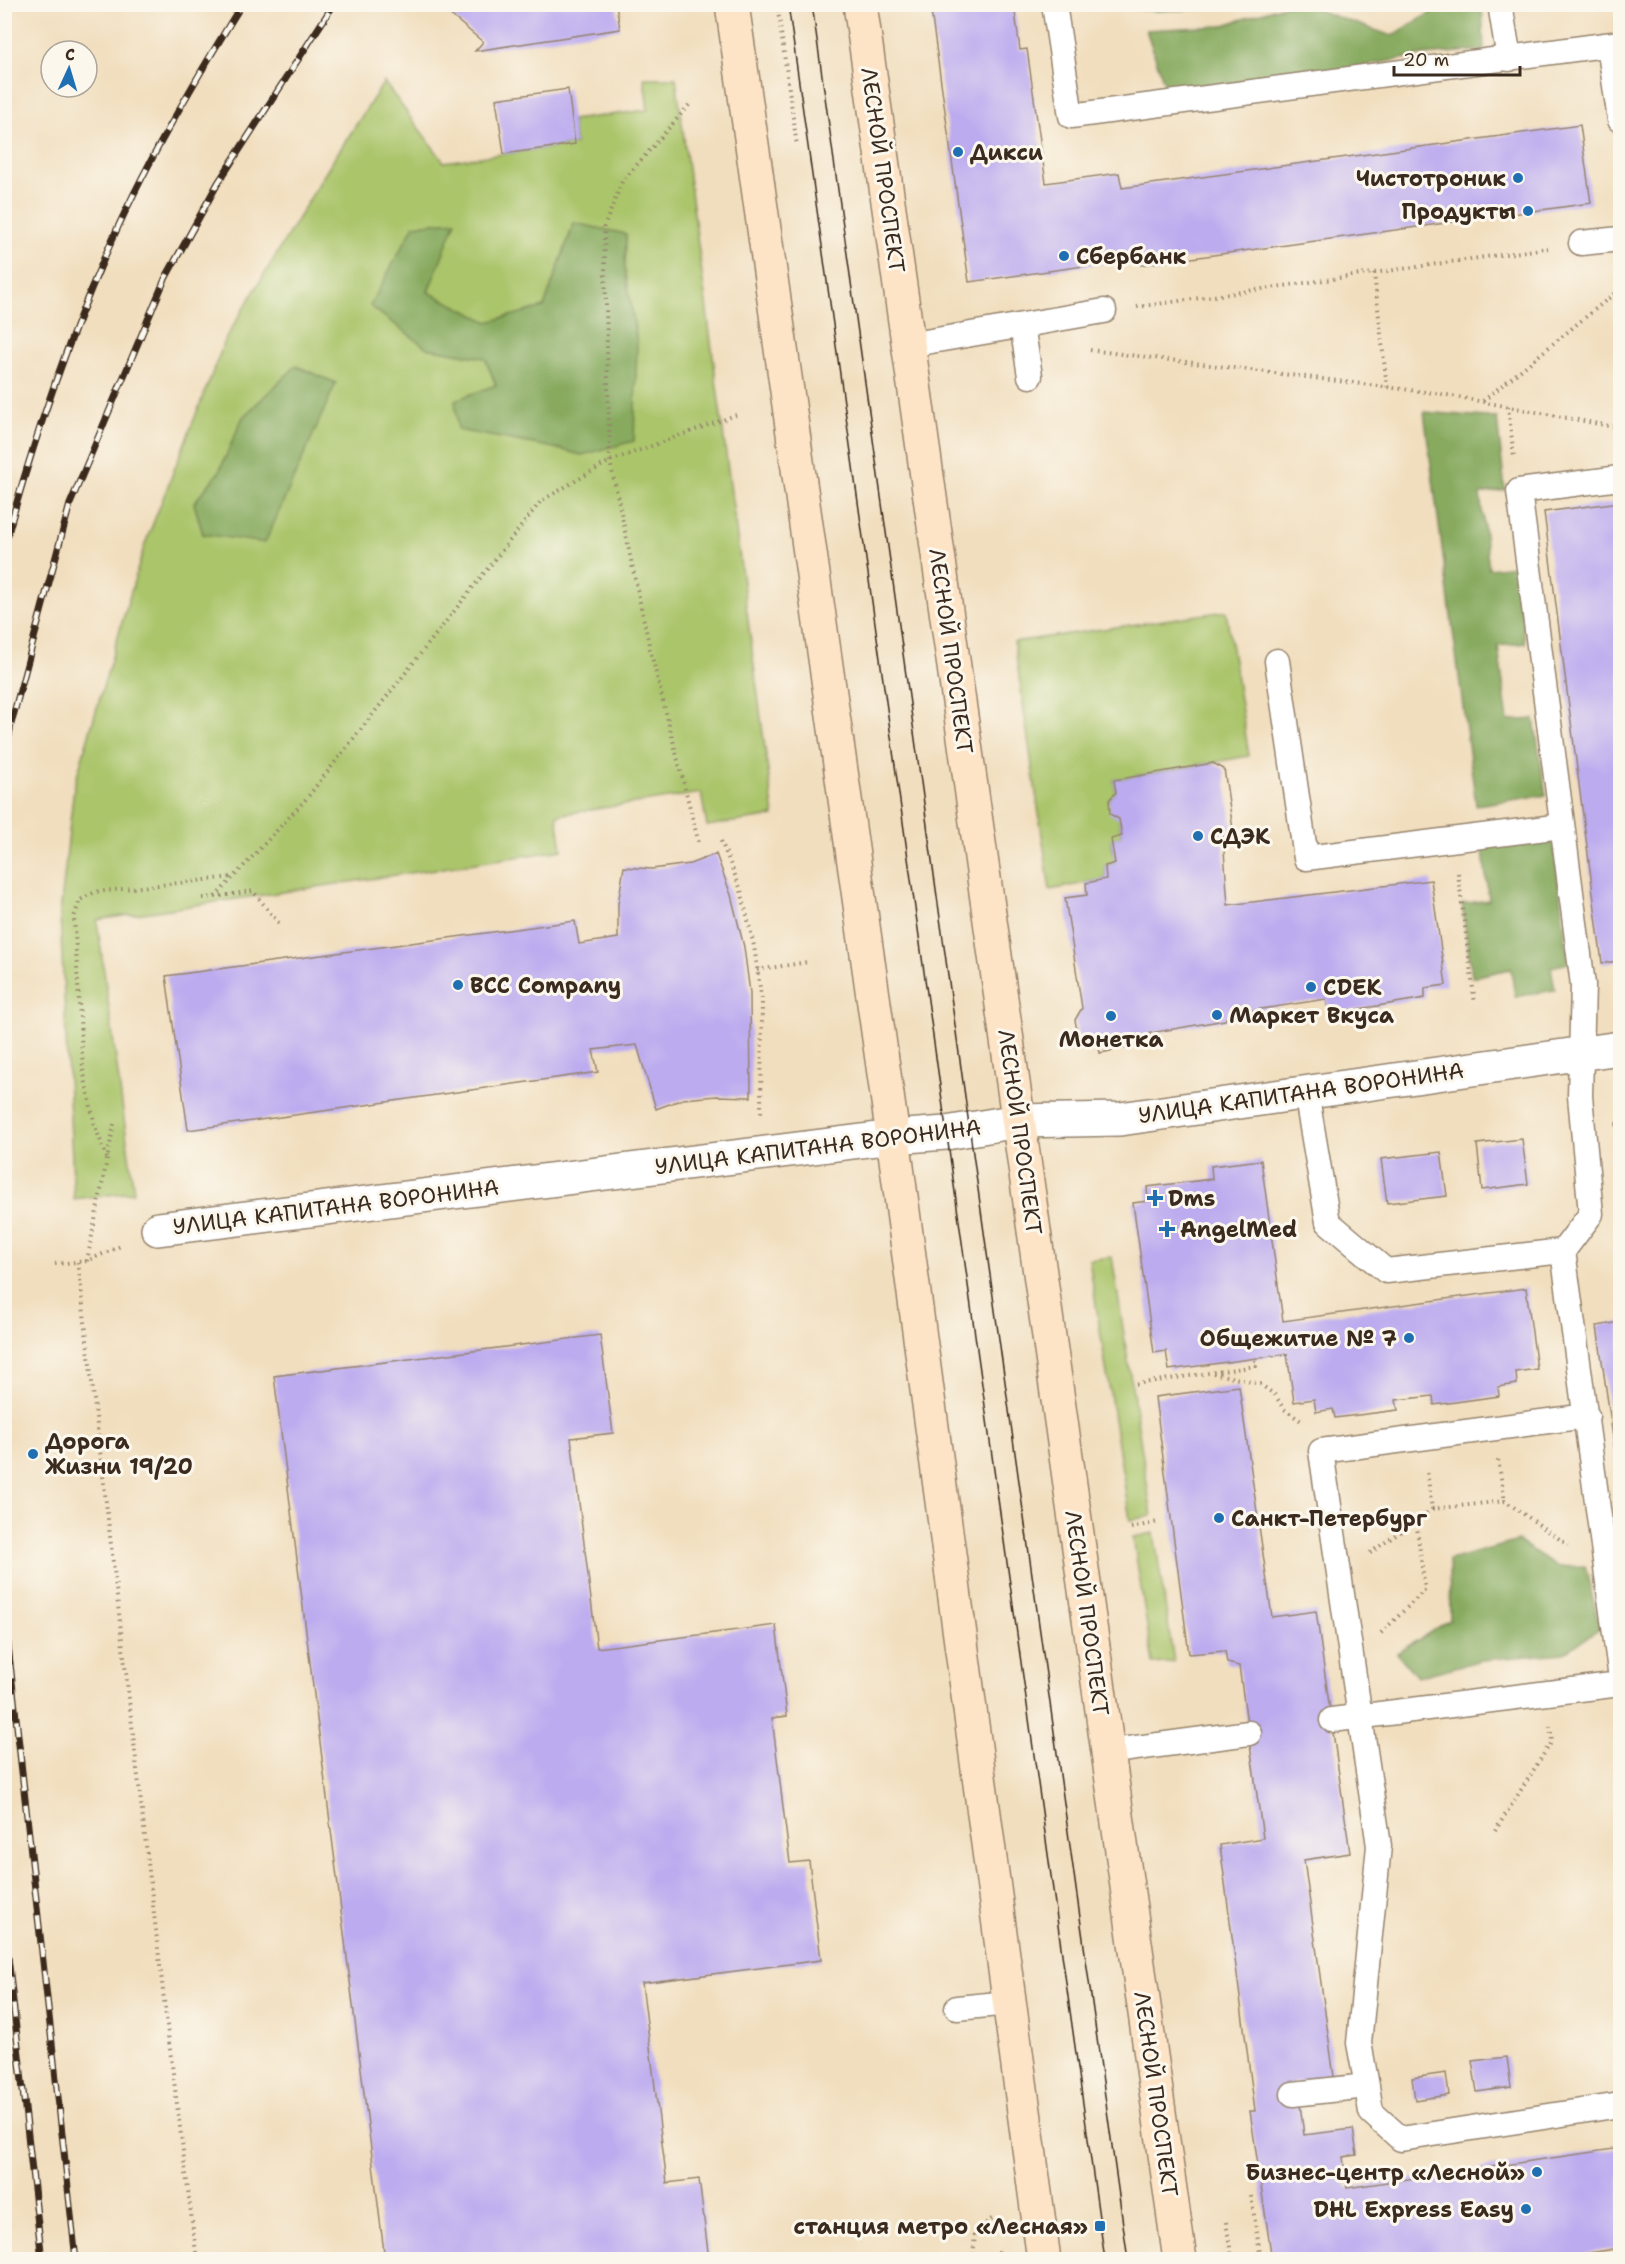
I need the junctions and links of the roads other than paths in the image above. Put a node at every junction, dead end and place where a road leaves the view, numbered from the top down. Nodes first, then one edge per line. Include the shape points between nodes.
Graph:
1 (732, 4) edge
2 (860, 4) edge
3 (1054, 4) edge
4 (1500, 4) edge
5 (1615, 44) edge
6 (1509, 59) junction
7 (1620, 120) edge
8 (1620, 239) edge
9 (1581, 243) road end
10 (1104, 311) road end
11 (1022, 325) junction
12 (908, 345) junction
13 (1030, 376) dead end
14 (1620, 478) edge
15 (1277, 661) dead end
16 (1562, 826) junction
17 (1620, 1048) edge
18 (1580, 1053) junction
19 (1306, 1092) junction
20 (1018, 1122) junction
21 (893, 1137) junction
22 (158, 1229) road end
23 (1563, 1251) junction
24 (1587, 1416) junction
25 (1620, 1671) edge
26 (1620, 1684) edge
27 (1360, 1716) junction
28 (1332, 1720) dead end
29 (1249, 1733) dead end
30 (1106, 1752) junction
31 (1009, 2003) junction
32 (957, 2008) dead end
33 (1367, 2086) junction
34 (1293, 2094) dead end
35 (1620, 2105) edge
36 (1044, 2259) edge
37 (1180, 2259) edge

1 - 21 main road
2 - 12 main road, ЛЕСНОЙ ПРОСПЕКТ
3 - 6 lane via 1071,116
4 - 6 lane
5 - 6 lane
5 - 7 lane
8 - 9 lane
10 - 11 lane
11 - 12 lane
11 - 13 lane
12 - 20 main road, ЛЕСНОЙ ПРОСПЕКТ
14 - 16 lane via 1519,491
15 - 16 lane via 1306,858
16 - 18 lane via 1582,985
17 - 18 street, УЛИЦА КАПИТАНА ВОРОНИНА
18 - 19 street, УЛИЦА КАПИТАНА ВОРОНИНА
18 - 23 lane via 1591,1214
19 - 20 street, УЛИЦА КАПИТАНА ВОРОНИНА via 1120,1119
19 - 23 lane via 1328,1222 1386,1271
20 - 21 street, УЛИЦА КАПИТАНА ВОРОНИНА
20 - 30 main road, ЛЕСНОЙ ПРОСПЕКТ
21 - 22 street, УЛИЦА КАПИТАНА ВОРОНИНА
21 - 31 main road
23 - 24 lane
24 - 25 lane
24 - 27 lane via 1321,1451
26 - 27 lane
27 - 28 lane
27 - 33 lane via 1379,1846 1359,2043
29 - 30 lane
30 - 37 main road, ЛЕСНОЙ ПРОСПЕКТ
31 - 32 lane
31 - 36 main road
33 - 34 lane
33 - 35 lane via 1371,2112 1401,2139

